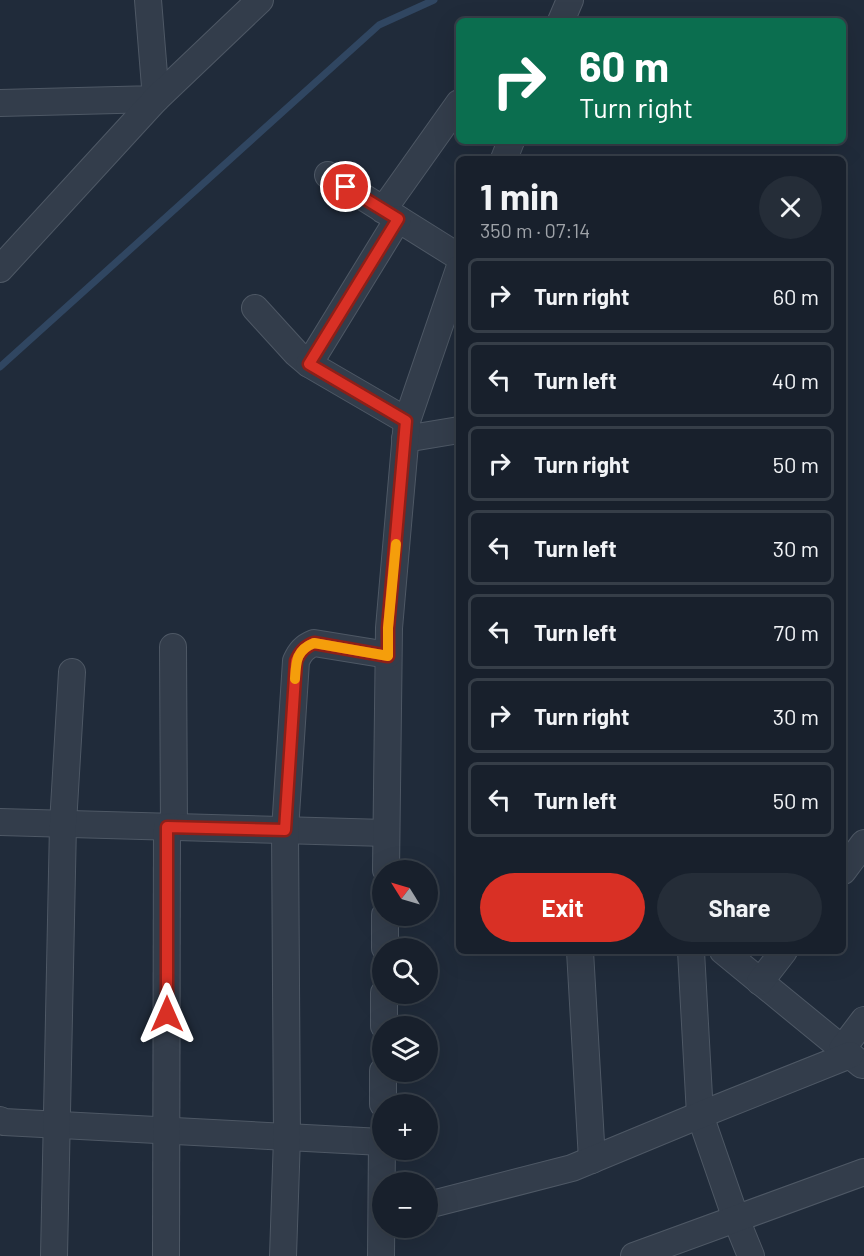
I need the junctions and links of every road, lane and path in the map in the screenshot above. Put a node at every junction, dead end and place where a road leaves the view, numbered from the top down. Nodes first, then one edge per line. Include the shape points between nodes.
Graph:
1 (147, 0) edge
2 (260, 0) edge
3 (570, 0) edge
4 (562, 18) edge
5 (156, 99) junction
6 (0, 103) edge
7 (456, 108) edge
8 (328, 176) dead end
9 (390, 214) junction
10 (456, 255) edge
11 (0, 269) edge
12 (456, 278) edge
13 (255, 308) dead end
14 (309, 364) junction
15 (406, 430) junction
16 (456, 430) edge
17 (173, 647) dead end
18 (388, 656) junction
19 (72, 672) dead end
20 (0, 822) edge
21 (63, 824) junction
22 (171, 827) junction
23 (285, 830) junction
24 (386, 833) junction
25 (864, 843) edge
26 (386, 860) edge
27 (846, 867) edge
28 (580, 954) edge
29 (691, 954) edge
30 (727, 954) edge
31 (781, 954) edge
32 (760, 982) junction
33 (864, 1020) edge
34 (852, 1057) edge
35 (700, 1115) junction
36 (0, 1120) edge
37 (58, 1125) junction
38 (167, 1130) junction
39 (287, 1137) junction
40 (372, 1141) edge
41 (592, 1160) junction
42 (864, 1172) edge
43 (438, 1203) edge
44 (736, 1219) junction
45 (381, 1238) edge
46 (54, 1256) edge
47 (166, 1256) edge
48 (283, 1256) edge
49 (381, 1256) edge
50 (633, 1256) edge
51 (751, 1256) edge

1 - 5 street
2 - 5 street
3 - 4 street
5 - 6 street
5 - 11 street
7 - 9 street
8 - 9 street
9 - 10 street
9 - 14 street
12 - 15 street
13 - 14 street
14 - 15 street
15 - 16 street
15 - 18 street
17 - 22 street
18 - 23 street via 314,643 300,653 296,661
18 - 24 street
19 - 21 street
20 - 21 street
21 - 22 street
21 - 37 street
22 - 23 street
22 - 38 street
23 - 24 street
23 - 39 street
24 - 26 street
25 - 27 street
28 - 41 street
29 - 35 street
30 - 32 street
31 - 32 street
32 - 34 street
33 - 34 street
34 - 35 street
35 - 41 street
35 - 44 street
36 - 37 street
37 - 38 street
37 - 46 street
38 - 39 street
38 - 47 street
39 - 40 street
39 - 48 street
41 - 43 street via 558,1173
42 - 44 street
44 - 50 street
44 - 51 street
45 - 49 street

